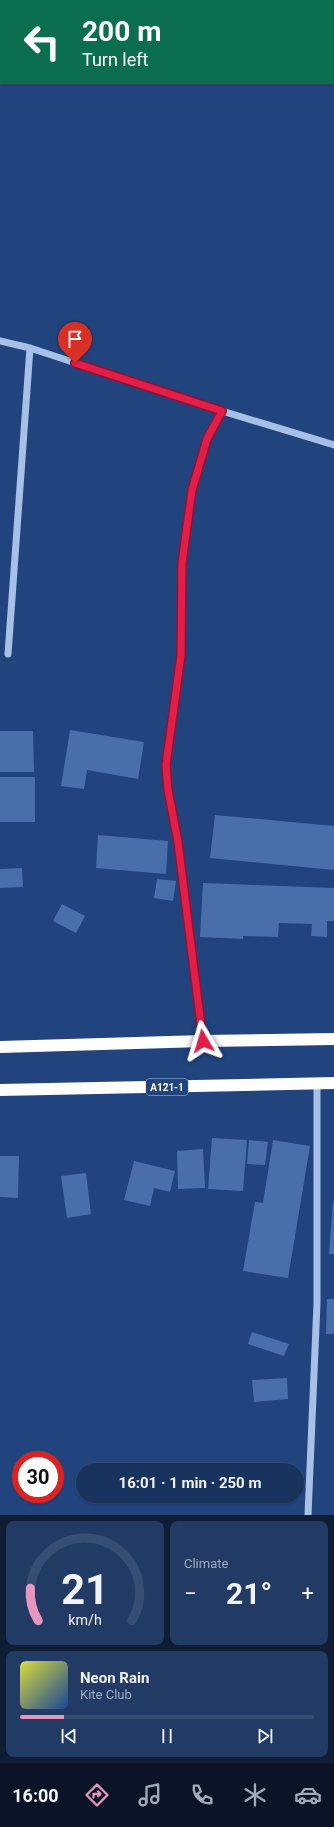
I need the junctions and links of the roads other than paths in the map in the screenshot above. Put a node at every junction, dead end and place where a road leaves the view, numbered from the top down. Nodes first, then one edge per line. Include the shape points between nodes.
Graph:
1 (0, 341) edge
2 (30, 348) junction
3 (222, 411) junction
4 (334, 445) edge
5 (8, 654) dead end
6 (334, 1039) edge
7 (203, 1041) junction
8 (0, 1047) edge
9 (334, 1083) edge
10 (317, 1084) junction
11 (0, 1090) edge
12 (308, 1515) edge

1 - 2 street
2 - 3 street
2 - 5 street
3 - 4 street
3 - 7 street via 207,439 192,490 182,563 181,655 166,765
6 - 7 highway
7 - 8 highway
9 - 10 highway, A121-1
10 - 11 highway, A121-1
10 - 12 street via 316,1303

